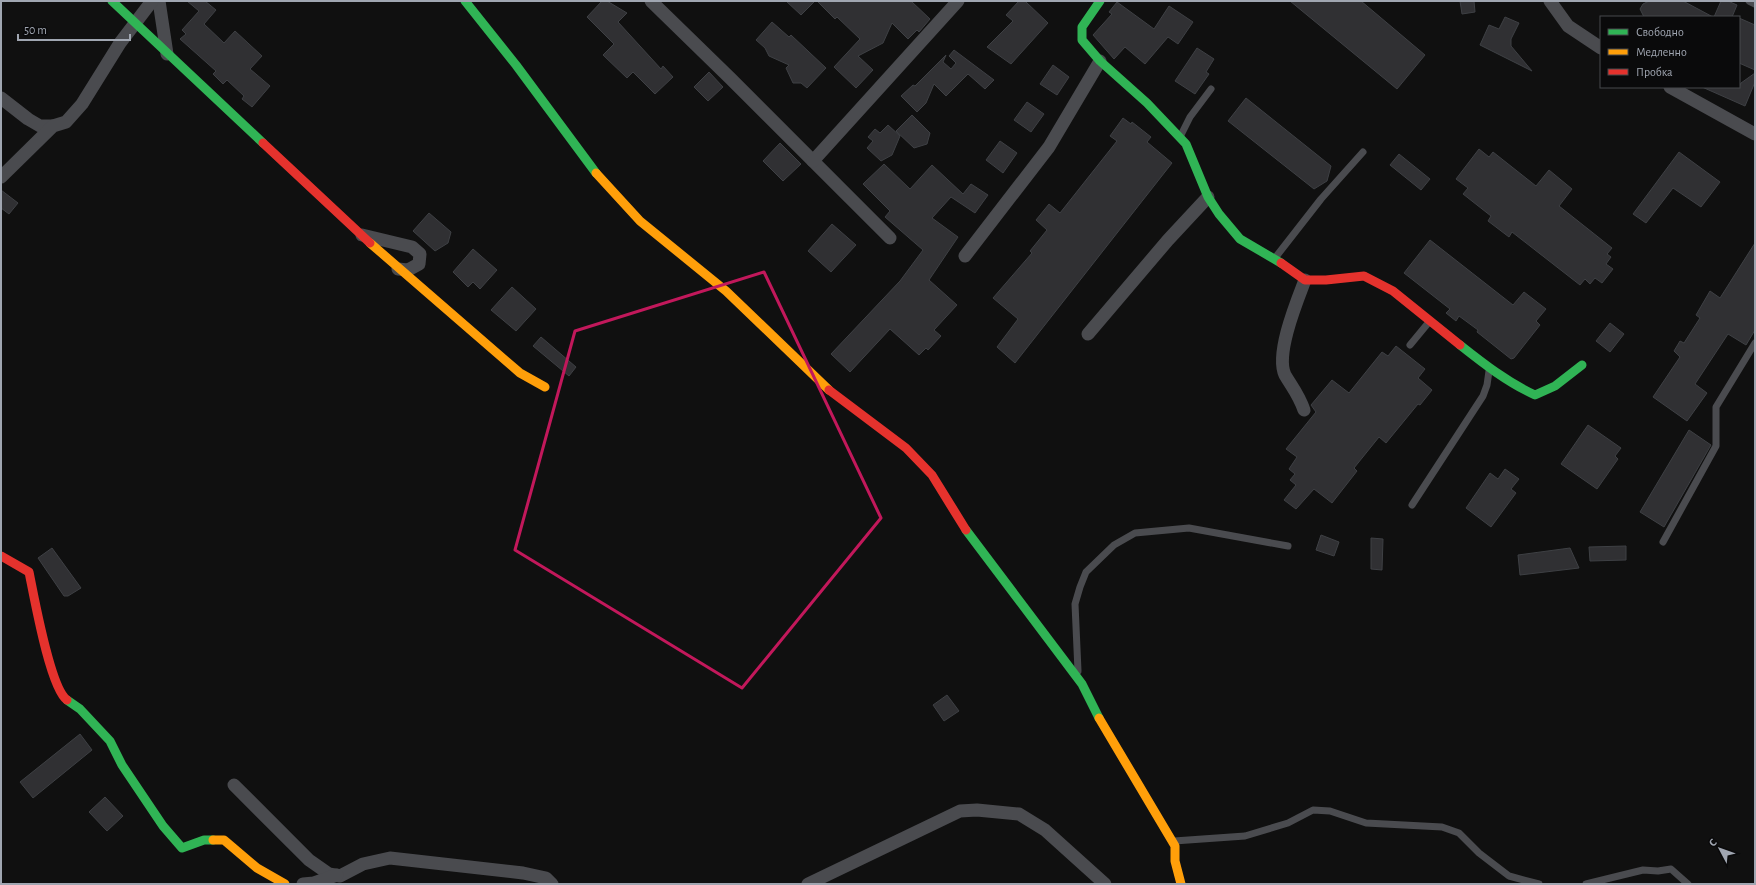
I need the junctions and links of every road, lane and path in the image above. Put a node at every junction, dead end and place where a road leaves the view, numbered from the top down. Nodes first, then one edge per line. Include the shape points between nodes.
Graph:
1 (112, 1) edge
2 (152, 1) edge
3 (159, 1) edge
4 (465, 1) edge
5 (651, 1) edge
6 (958, 1) edge
7 (1100, 1) edge
8 (1550, 1) edge
9 (1749, 1) edge
10 (1755, 4) edge
11 (134, 23) junction
12 (1600, 47) edge
13 (167, 54) junction
14 (1100, 61) junction
15 (1672, 88) edge
16 (1211, 89) dead end
17 (1, 98) edge
18 (53, 126) junction
19 (1755, 134) edge
20 (1180, 137) junction
21 (1363, 152) dead end
22 (813, 161) junction
23 (1, 177) edge
24 (1208, 197) junction
25 (361, 235) junction
26 (890, 238) dead end
27 (965, 256) dead end
28 (1275, 258) junction
29 (398, 269) junction
30 (1306, 280) junction
31 (1430, 320) junction
32 (1088, 334) dead end
33 (1755, 343) edge
34 (1410, 345) dead end
35 (1582, 365) dead end
36 (1490, 369) junction
37 (545, 387) dead end
38 (1304, 410) dead end
39 (1412, 505) dead end
40 (1663, 542) dead end
41 (1288, 546) dead end
42 (1, 556) edge
43 (1078, 679) junction
44 (234, 785) dead end
45 (1168, 837) junction
46 (337, 875) junction
47 (286, 884) edge
48 (303, 884) edge
49 (552, 884) edge
50 (808, 884) edge
51 (1105, 884) edge
52 (1181, 884) edge
53 (1539, 884) edge
54 (1586, 884) edge
55 (1688, 884) edge

1 - 11 street
2 - 11 street
3 - 13 street
4 - 43 street via 516,65 591,168 640,221 726,291 833,394 906,448 932,475 973,541
5 - 22 street
6 - 22 street
7 - 14 street via 1082,27 1082,40
8 - 12 street via 1568,26
9 - 10 lane
11 - 13 street
11 - 18 street via 82,104 66,122
13 - 25 street
14 - 20 street
14 - 27 street via 1049,147
15 - 19 street
16 - 20 lane via 1190,117
17 - 18 street via 40,126
18 - 23 street
20 - 24 street via 1186,144
21 - 28 lane via 1321,199
22 - 26 street
24 - 28 street via 1240,239
24 - 32 street
25 - 29 street
25 - 29 street via 412,247 420,254 419,264 408,270
28 - 30 street
29 - 37 street via 520,373
30 - 31 street via 1364,276 1393,290
30 - 38 street via 1289,321 1283,365
31 - 34 lane
31 - 36 street
33 - 40 lane via 1716,407 1716,446
35 - 36 street via 1555,386 1535,395
36 - 39 lane via 1483,396
41 - 43 lane via 1189,528 1135,533 1114,545 1086,572 1075,604
42 - 47 street via 29,572 43,640 63,697 80,709 110,741 122,765 163,826 182,848 204,840 224,840 257,868
43 - 45 street
44 - 46 street via 309,860 329,874
45 - 52 street via 1175,846 1175,861
45 - 53 lane via 1180,841 1245,836 1288,824 1313,810 1330,812 1366,823 1442,827 1459,833 1479,853 1509,876
46 - 48 street
46 - 49 street via 340,876 363,864 390,858 523,873 546,878
50 - 51 street via 960,810 1019,814 1045,830
54 - 55 lane via 1643,870 1671,869

